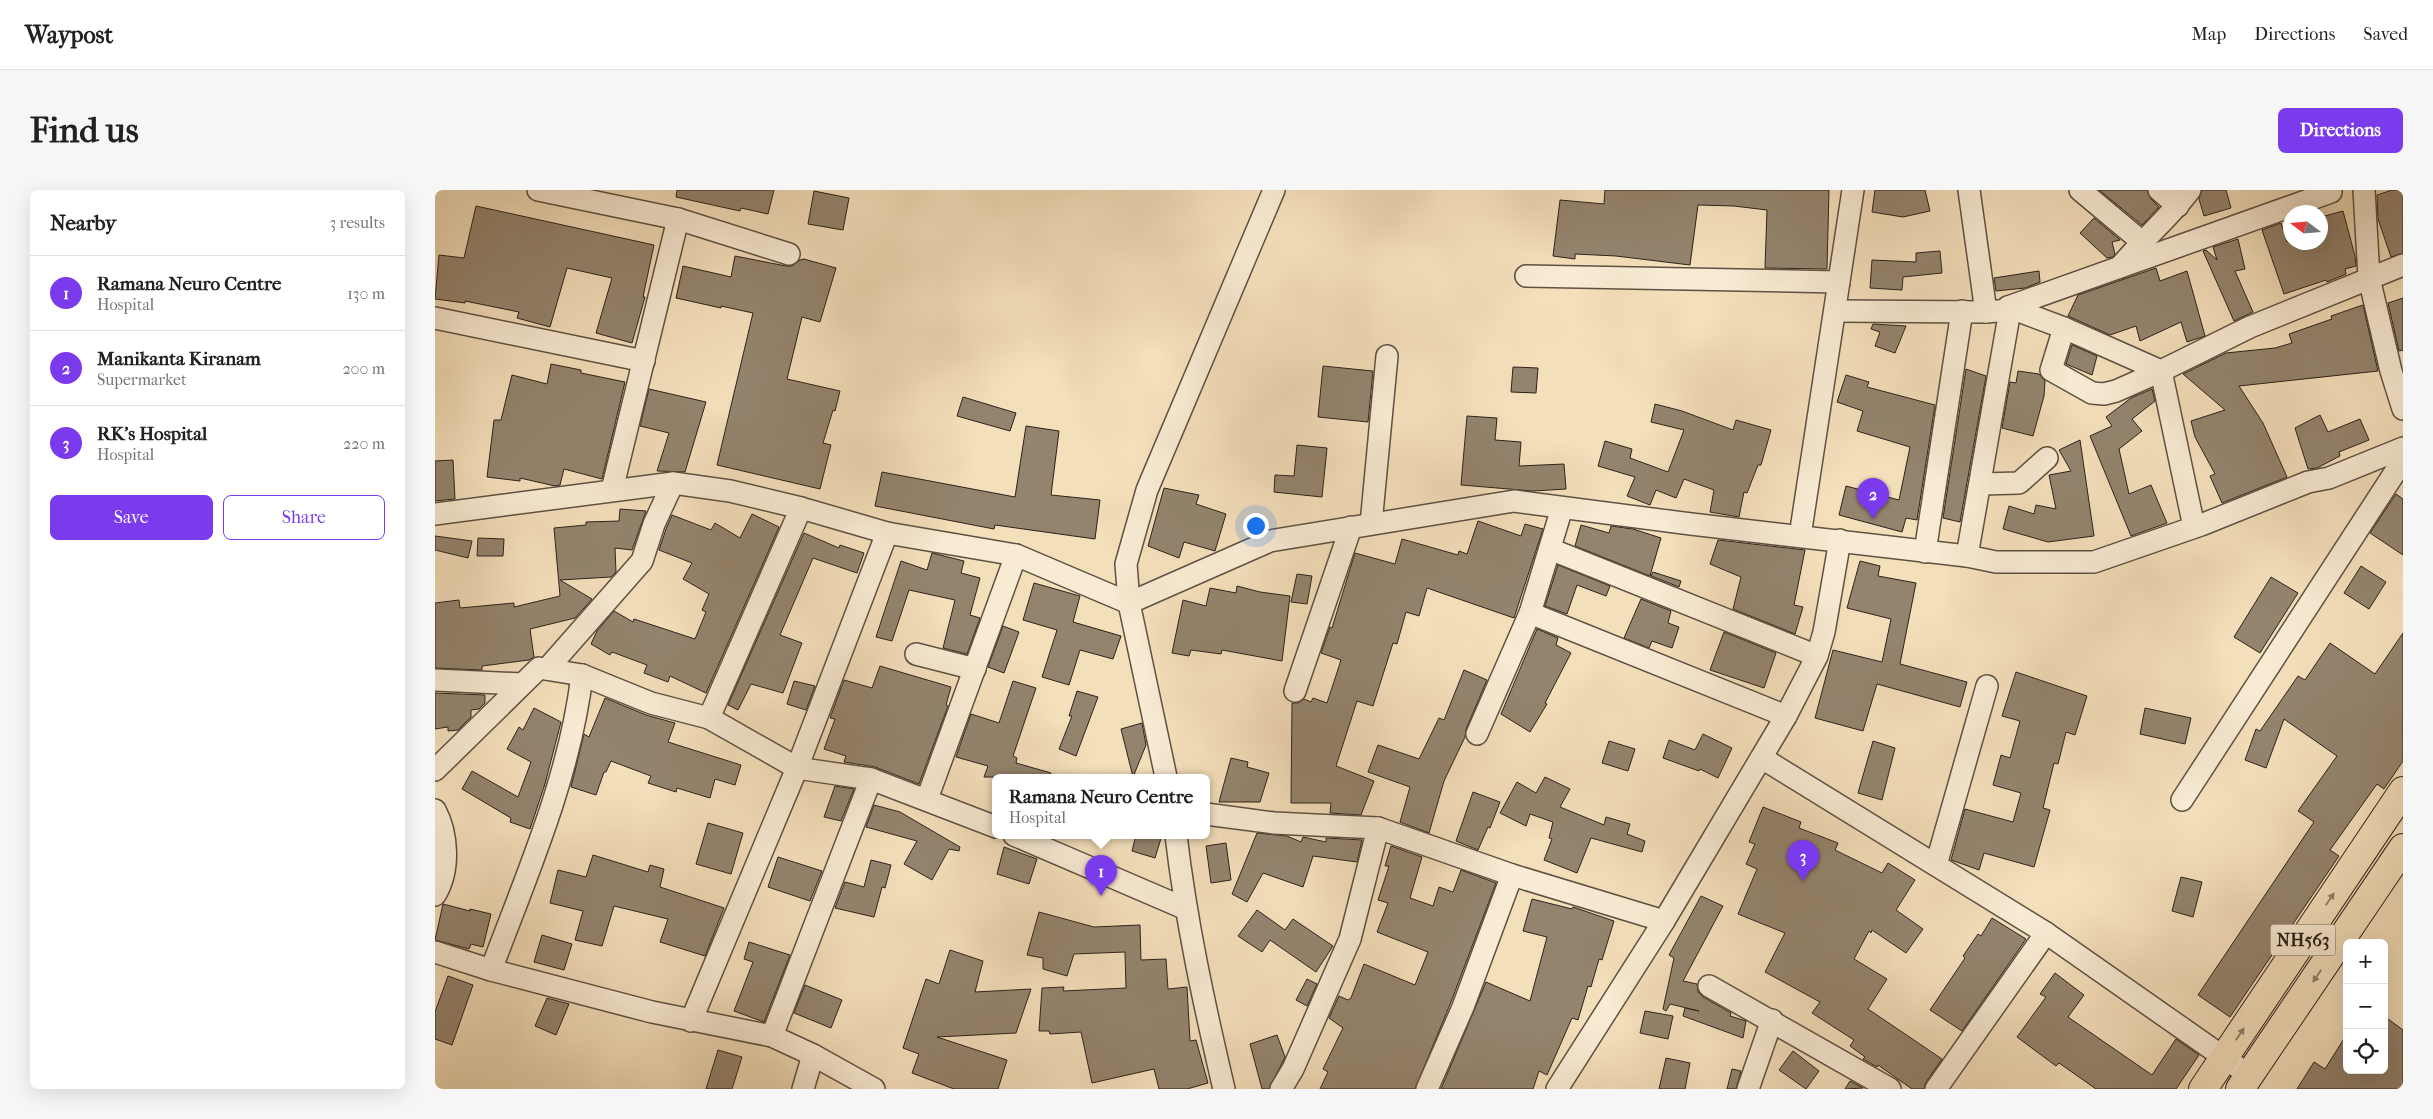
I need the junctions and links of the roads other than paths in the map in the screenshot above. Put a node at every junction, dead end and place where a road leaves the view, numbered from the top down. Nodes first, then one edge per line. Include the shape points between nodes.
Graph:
1 (538, 190) edge
2 (1274, 190) edge
3 (1853, 190) edge
4 (1969, 190) edge
5 (2080, 190) edge
6 (2159, 190) edge
7 (2365, 190) edge
8 (2332, 191) edge
9 (2184, 198) edge
10 (678, 219) junction
11 (2141, 242) junction
12 (789, 254) dead end
13 (2403, 265) edge
14 (2120, 267) junction
15 (1526, 276) dead end
16 (2369, 278) junction
17 (1839, 282) junction
18 (2009, 308) junction
19 (1835, 311) junction
20 (1962, 311) junction
21 (1986, 312) junction
22 (435, 318) edge
23 (2064, 328) junction
24 (1387, 356) dead end
25 (644, 361) junction
26 (2397, 369) edge
27 (2161, 371) junction
28 (2403, 409) edge
29 (2403, 448) edge
30 (2047, 458) dead end
31 (2403, 460) edge
32 (673, 483) junction
33 (1981, 484) junction
34 (612, 490) junction
35 (801, 508) junction
36 (1562, 508) junction
37 (435, 514) edge
38 (1361, 526) junction
39 (2194, 527) junction
40 (887, 533) junction
41 (1800, 536) junction
42 (1840, 540) junction
43 (1550, 549) junction
44 (1925, 552) junction
45 (1016, 555) junction
46 (1967, 556) junction
47 (1129, 603) junction
48 (1530, 613) junction
49 (917, 654) dead end
50 (1817, 656) junction
51 (547, 669) junction
52 (975, 669) junction
53 (583, 675) junction
54 (435, 680) edge
55 (522, 684) junction
56 (1987, 686) dead end
57 (1295, 692) dead end
58 (1786, 716) junction
59 (709, 718) junction
60 (1477, 734) dead end
61 (1762, 758) junction
62 (797, 768) junction
63 (435, 770) edge
64 (1164, 774) edge
65 (871, 779) junction
66 (2403, 790) edge
67 (927, 799) junction
68 (2183, 800) dead end
69 (435, 810) edge
70 (1210, 815) edge
71 (992, 825) edge
72 (1378, 828) junction
73 (1023, 839) edge
74 (1176, 839) edge
75 (2403, 848) edge
76 (1936, 865) junction
77 (1512, 875) junction
78 (435, 895) edge
79 (1184, 908) junction
80 (1664, 921) junction
81 (2046, 933) junction
82 (435, 952) edge
83 (491, 970) junction
84 (1709, 986) dead end
85 (1772, 1020) junction
86 (691, 1021) junction
87 (772, 1036) junction
88 (813, 1055) junction
89 (2225, 1057) junction
90 (2244, 1082) edge
91 (803, 1089) edge
92 (874, 1089) edge
93 (1224, 1089) edge
94 (1281, 1089) edge
95 (1427, 1089) edge
96 (1557, 1089) edge
97 (1749, 1089) edge
98 (1890, 1089) edge
99 (1936, 1089) edge
100 (2203, 1089) edge

1 - 10 street
2 - 47 street via 1147,490 1126,564
3 - 17 street
4 - 21 street
5 - 11 street
6 - 9 street
7 - 16 street
8 - 14 street
9 - 11 street
10 - 12 street
10 - 25 street
11 - 14 street
13 - 16 street
14 - 18 street
15 - 17 street
16 - 26 street
16 - 27 street via 2250,327
17 - 19 street
18 - 21 street
18 - 23 street
18 - 33 street
19 - 20 street
19 - 41 street
20 - 21 street
20 - 44 street
22 - 25 street
23 - 27 street
23 - 27 street via 2051,370 2092,393 2116,391
24 - 38 street
25 - 34 street
26 - 28 street
27 - 39 street
29 - 39 street
30 - 33 street via 2019,482
31 - 68 street
32 - 34 street
32 - 35 street via 730,491
32 - 51 street via 654,524 642,561
33 - 46 street
34 - 37 street
35 - 40 street
35 - 59 street
36 - 38 street via 1514,501
36 - 41 street
36 - 43 street
38 - 47 street via 1270,541
38 - 57 street
39 - 46 street via 2095,562 1996,562
40 - 45 street
40 - 62 street
41 - 42 street
42 - 44 street
42 - 50 street
43 - 48 street
43 - 50 street
44 - 46 street
45 - 47 street
45 - 52 street
47 - 64 street
48 - 58 street
48 - 60 street
49 - 52 street
50 - 58 street
51 - 53 street
51 - 55 street via 539,668
52 - 67 street
53 - 59 street via 651,703
53 - 83 street via 577,716 545,825
54 - 55 street
55 - 63 street
56 - 76 street
58 - 61 street
59 - 62 street
61 - 76 street
61 - 80 street
62 - 65 street
62 - 86 street
65 - 67 street
65 - 87 street
89 -> 66 highway, NH563
67 - 71 street
69 - 78 street via 441,822 446,859 440,888
70 - 72 street via 1275,823
72 - 77 street
72 - 94 street via 1351,939
73 - 79 street
74 - 79 street
75 -> 90 highway, NH563
76 - 81 street
77 - 80 street
77 - 95 street via 1463,1007
79 - 93 street
80 - 96 street
81 - 89 street
81 - 99 street
82 - 83 street
83 - 86 street
84 - 85 street
85 - 97 street
85 - 98 street
86 - 87 street
87 - 88 street
88 - 91 street
88 - 92 street
89 - 90 street
89 - 100 highway, NH563

